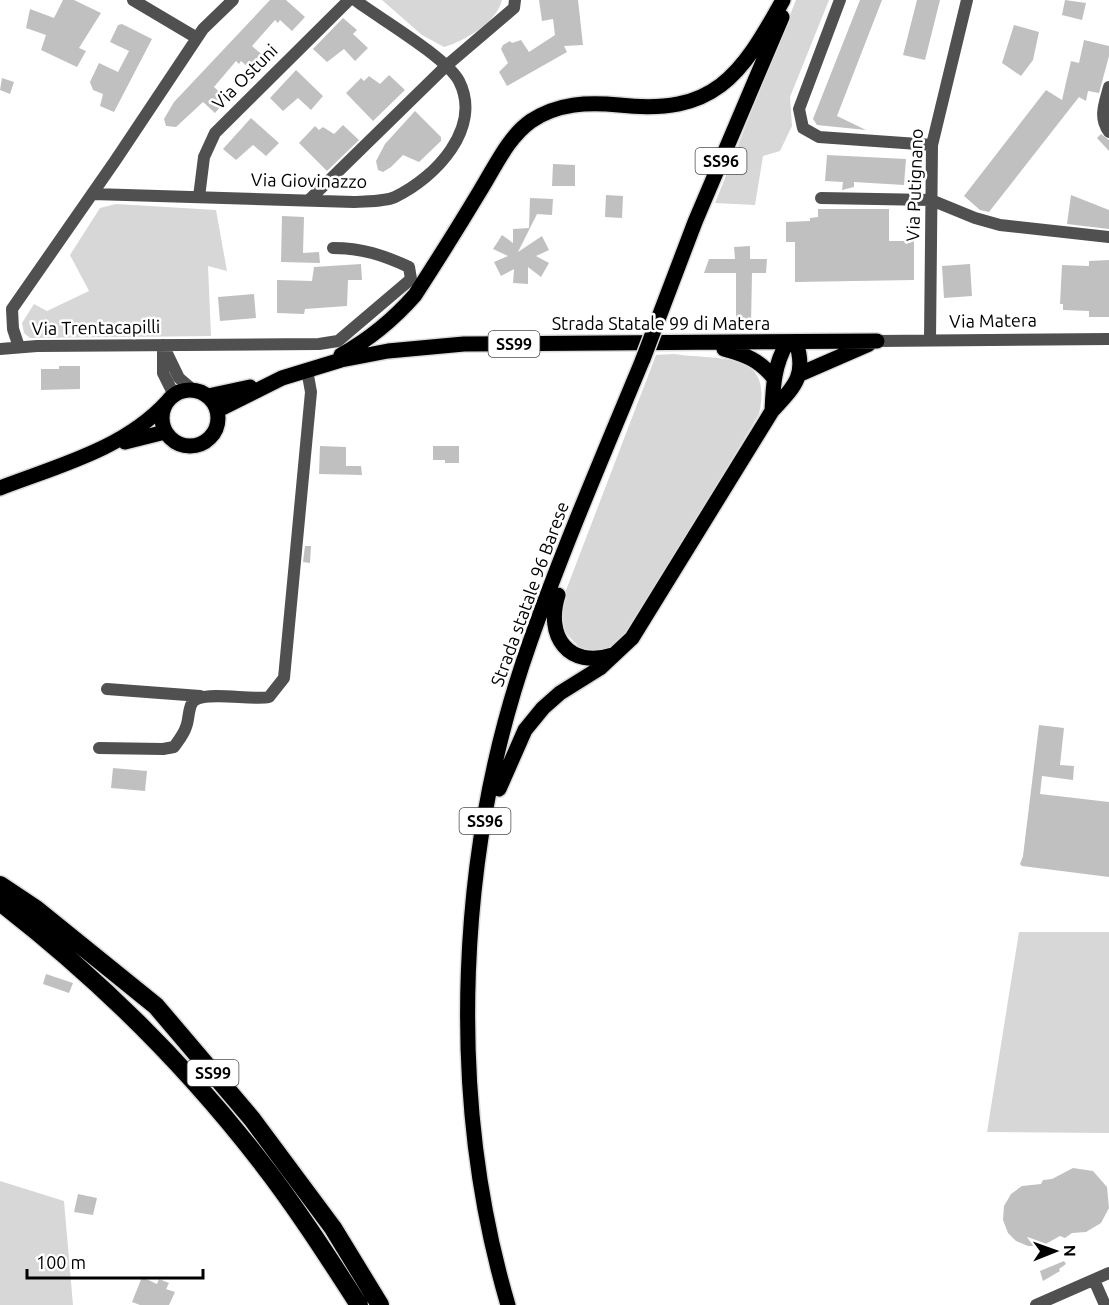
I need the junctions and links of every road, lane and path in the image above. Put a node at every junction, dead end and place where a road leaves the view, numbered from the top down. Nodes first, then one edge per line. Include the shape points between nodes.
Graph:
1 (132, 0) edge
2 (233, 0) edge
3 (349, 0) edge
4 (355, 0) edge
5 (515, 0) edge
6 (785, 0) edge
7 (840, 0) edge
8 (967, 0) edge
9 (197, 38) junction
10 (446, 66) junction
11 (1109, 87) edge
12 (1109, 132) edge
13 (932, 145) junction
14 (93, 194) junction
15 (199, 197) junction
16 (821, 198) dead end
17 (309, 200) junction
18 (931, 200) junction
19 (1109, 237) edge
20 (333, 248) dead end
21 (1109, 339) edge
22 (930, 340) junction
23 (877, 341) junction
24 (792, 342) junction
25 (704, 343) junction
26 (163, 345) junction
27 (20, 347) junction
28 (0, 349) edge
29 (326, 364) junction
30 (307, 370) junction
31 (800, 374) junction
32 (773, 377) junction
33 (270, 383) junction
34 (193, 390) junction
35 (208, 396) junction
36 (170, 399) junction
37 (218, 410) junction
38 (771, 411) junction
39 (165, 432) junction
40 (102, 448) junction
41 (590, 486) junction
42 (0, 488) edge
43 (618, 653) junction
44 (107, 689) dead end
45 (200, 696) junction
46 (99, 748) dead end
47 (0, 885) edge
48 (475, 888) junction
49 (0, 902) edge
50 (1109, 1273) edge
51 (1094, 1280) junction
52 (359, 1305) edge
53 (380, 1305) edge
54 (508, 1305) edge
55 (1035, 1305) edge
56 (1105, 1305) edge

1 - 9 street
2 - 9 street, Via Trentacapilli
3 - 15 street, Via Ostuni via 215,133 204,157
4 - 10 street
5 - 10 street via 514,8
6 - 29 main road via 747,61 706,95 673,107 596,103 561,106 531,122 508,144 415,295 396,317 367,340
6 - 41 main road, Strada statale 96 Barese / SS96, bridge via 775,37 695,222
7 - 13 street via 799,109 803,128 819,137
8 - 13 street, Via Putignano
9 - 14 street, Via Trentacapilli
10 - 17 street
10 - 17 street, Via Giovinazzo via 459,81 466,107 460,136 432,173 393,198 354,202
11 - 12 street via 1102,113
13 - 18 street, Via Putignano
14 - 15 street, Via Giovinazzo
14 - 27 street, Via Trentacapilli via 12,309
15 - 17 street, Via Giovinazzo
16 - 18 street
18 - 19 street via 1000,225
18 - 22 street, Via Putignano
20 - 26 street, Via Trentacapilli via 359,248 384,256 409,267 411,279 338,341
21 - 22 street, Via Matera
22 - 23 street, Via Matera
23 - 24 main road, Strada Statale 99 di Matera / SS99
23 - 31 main road
24 - 25 main road, Strada Statale 99 di Matera / SS99
24 - 31 main road via 801,357
24 - 32 main road via 778,359
25 - 29 main road, Strada Statale 99 di Matera / SS99 via 464,344 388,351
25 - 32 main road via 749,355
26 - 27 street, Via Trentacapilli
26 - 34 street via 179,378
26 - 36 street via 163,373
27 - 28 street
29 - 30 main road, Strada Statale 99 di Matera / SS99
30 - 33 main road, Strada Statale 99 di Matera / SS99
30 - 45 street via 311,392 284,678 269,698
31 - 38 main road
32 - 38 main road
33 - 35 main road, Strada Statale 99 di Matera / SS99
33 - 37 main road, Strada Statale 99 di Matera / SS99
34 - 35 main road
34 - 36 main road
35 - 37 main road
36 - 39 main road via 162,417
36 - 40 main road via 146,423
37 - 39 main road via 217,428 206,443 179,445
38 - 43 main road via 632,638
39 - 40 main road
40 - 42 main road
41 - 43 main road via 553,611 555,630 563,646 579,657 600,659
41 - 48 main road, Strada statale 96 Barese / SS96 via 530,643 506,723 487,807
43 - 48 main road via 560,693 525,730 502,779
44 - 45 street
45 - 46 street via 192,703 186,728 174,747
47 - 53 highway, SS99 via 36,909 156,1006 252,1119 333,1228
48 - 54 main road, Strada statale 96 Barese / SS96 via 468,1021 473,1110 482,1185
49 - 52 highway, SS99 via 108,993 189,1077 262,1162
50 - 51 street
51 - 55 street
51 - 56 street

